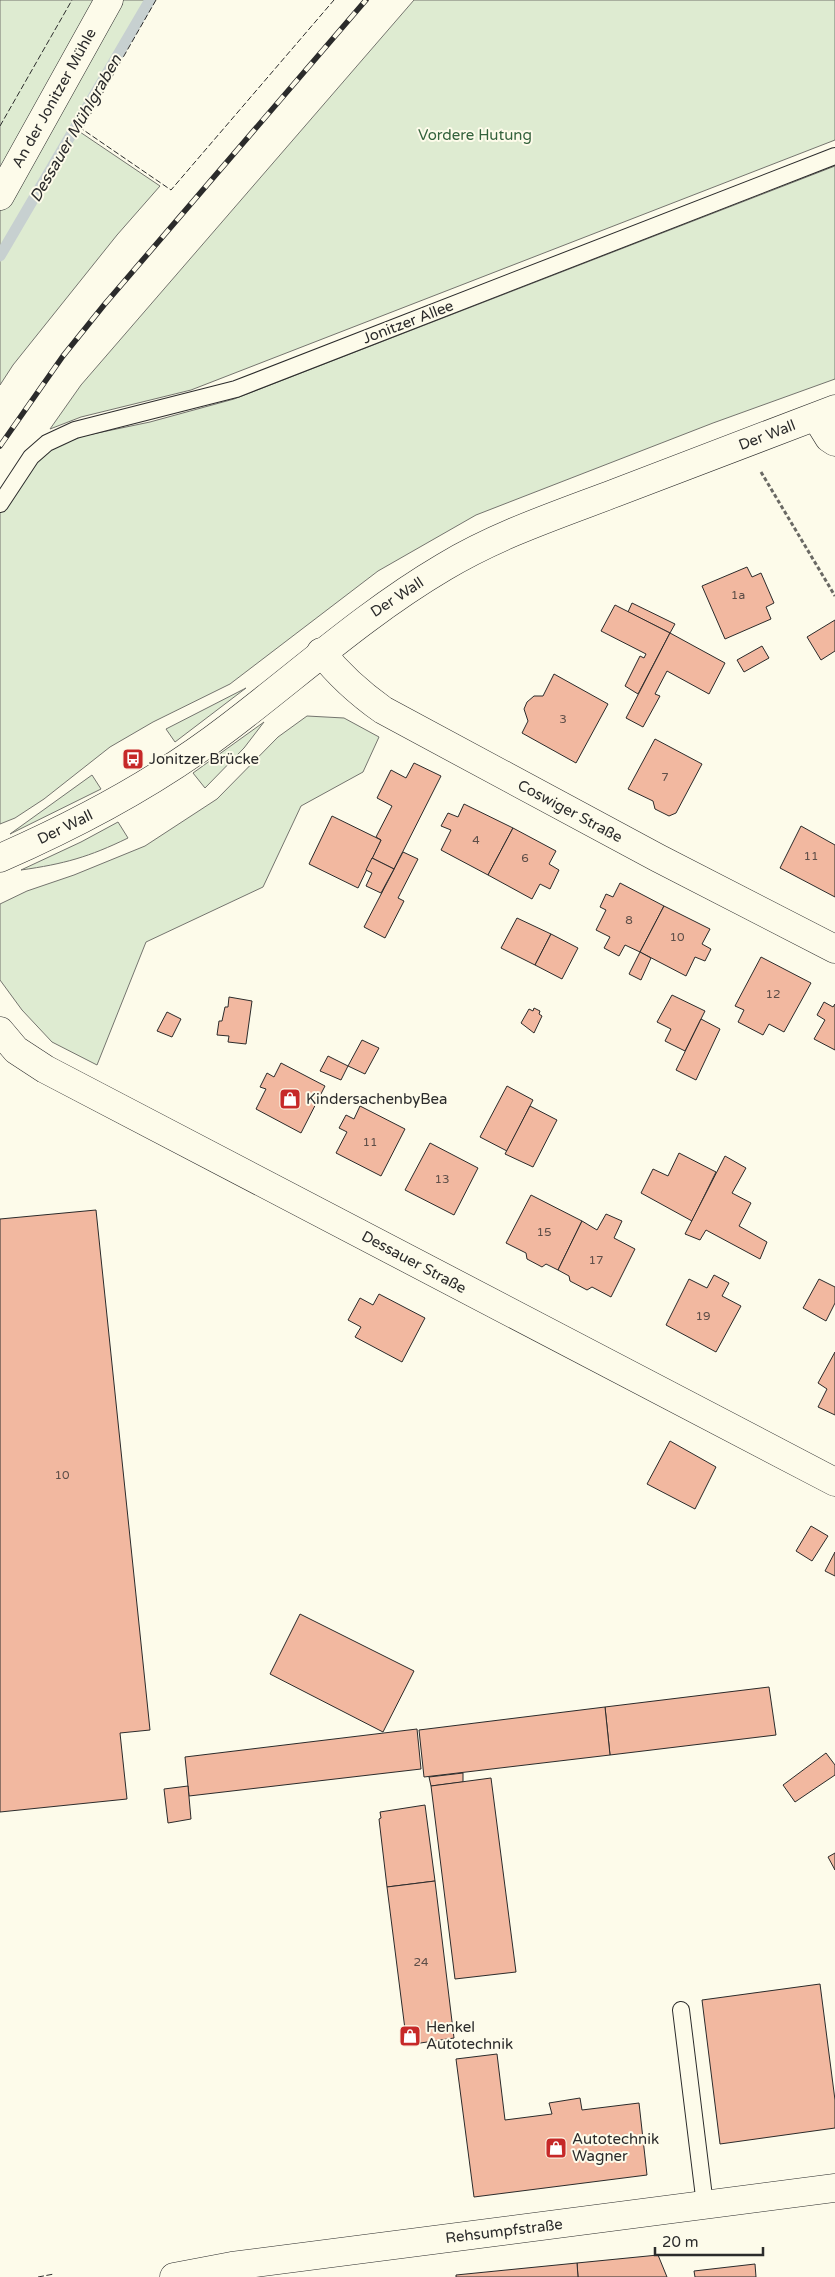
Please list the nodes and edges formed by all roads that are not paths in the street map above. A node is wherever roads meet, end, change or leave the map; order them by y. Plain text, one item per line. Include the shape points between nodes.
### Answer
1 (108, 0) edge
2 (835, 156) edge
3 (0, 196) edge
4 (825, 413) edge
5 (835, 442) edge
6 (0, 504) edge
7 (321, 652) junction
8 (0, 858) edge
9 (835, 948) edge
10 (0, 1031) edge
11 (835, 1482) edge
12 (681, 2010) dead end
13 (835, 2188) edge
14 (705, 2205) junction
15 (174, 2277) edge

1 - 3 street, An der Jonitzer Mühle
2 - 6 lane, Jonitzer Allee via 236,389 75,430 47,443 31,457
4 - 5 street via 828,438
4 - 7 street, Der Wall via 488,543 444,566 358,623
7 - 8 street, Der Wall via 227,729 153,778 98,811
7 - 9 street, Coswiger Straße via 337,672 383,710 658,858
10 - 11 street, Dessauer Straße via 16,1050 45,1069
12 - 14 lane
13 - 14 street, Rehsumpfstraße
14 - 15 street, Rehsumpfstraße via 232,2266

